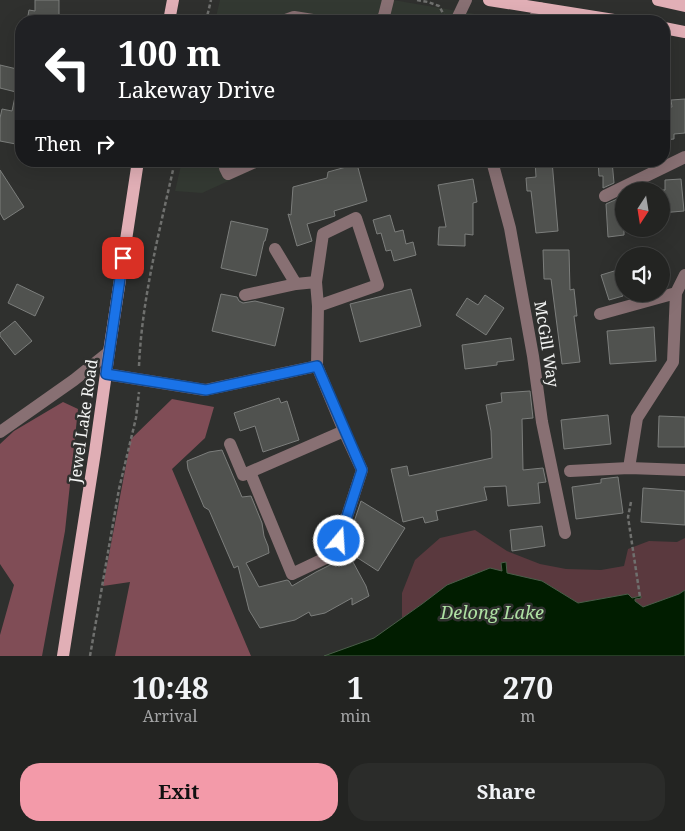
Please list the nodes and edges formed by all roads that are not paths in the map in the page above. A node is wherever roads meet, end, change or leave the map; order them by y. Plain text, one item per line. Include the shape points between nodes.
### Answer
1 (173, 0) edge
2 (388, 0) edge
3 (466, 0) edge
4 (489, 0) edge
5 (658, 0) edge
6 (685, 6) edge
7 (540, 8) junction
8 (170, 15) edge
9 (384, 15) edge
10 (458, 15) edge
11 (536, 15) edge
12 (583, 15) edge
13 (670, 29) edge
14 (685, 32) edge
15 (685, 157) edge
16 (670, 164) edge
17 (137, 167) edge
18 (494, 167) edge
19 (664, 167) edge
20 (605, 196) dead end
21 (275, 249) dead end
22 (685, 275) edge
23 (316, 282) junction
24 (296, 284) junction
25 (676, 293) junction
26 (245, 294) dead end
27 (318, 306) junction
28 (600, 314) dead end
29 (109, 352) junction
30 (317, 366) junction
31 (106, 374) junction
32 (344, 431) junction
33 (0, 432) edge
34 (230, 444) dead end
35 (629, 468) junction
36 (685, 470) edge
37 (570, 471) dead end
38 (250, 472) junction
39 (565, 532) dead end
40 (63, 656) edge

1 - 8 main road
2 - 9 street
3 - 10 street
4 - 7 main road
5 - 6 main road
7 - 11 street
7 - 12 main road
13 - 14 main road
15 - 16 street
17 - 29 main road, Jewel Lake Road
18 - 39 street, McGill Way via 510,228 542,422
19 - 20 street
21 - 24 street
22 - 25 street
23 - 24 street
23 - 27 street
23 - 27 street via 323,234 356,218 378,285
24 - 26 street
25 - 28 street
25 - 35 street via 673,362 637,418
27 - 30 street
29 - 31 main road, Jewel Lake Road
29 - 33 street
30 - 31 street via 206,390
30 - 32 street
31 - 40 main road, Jewel Lake Road
32 - 38 street
32 - 38 street via 362,470 339,541 330,556 292,574
34 - 38 street via 243,475
35 - 36 street
35 - 37 street

